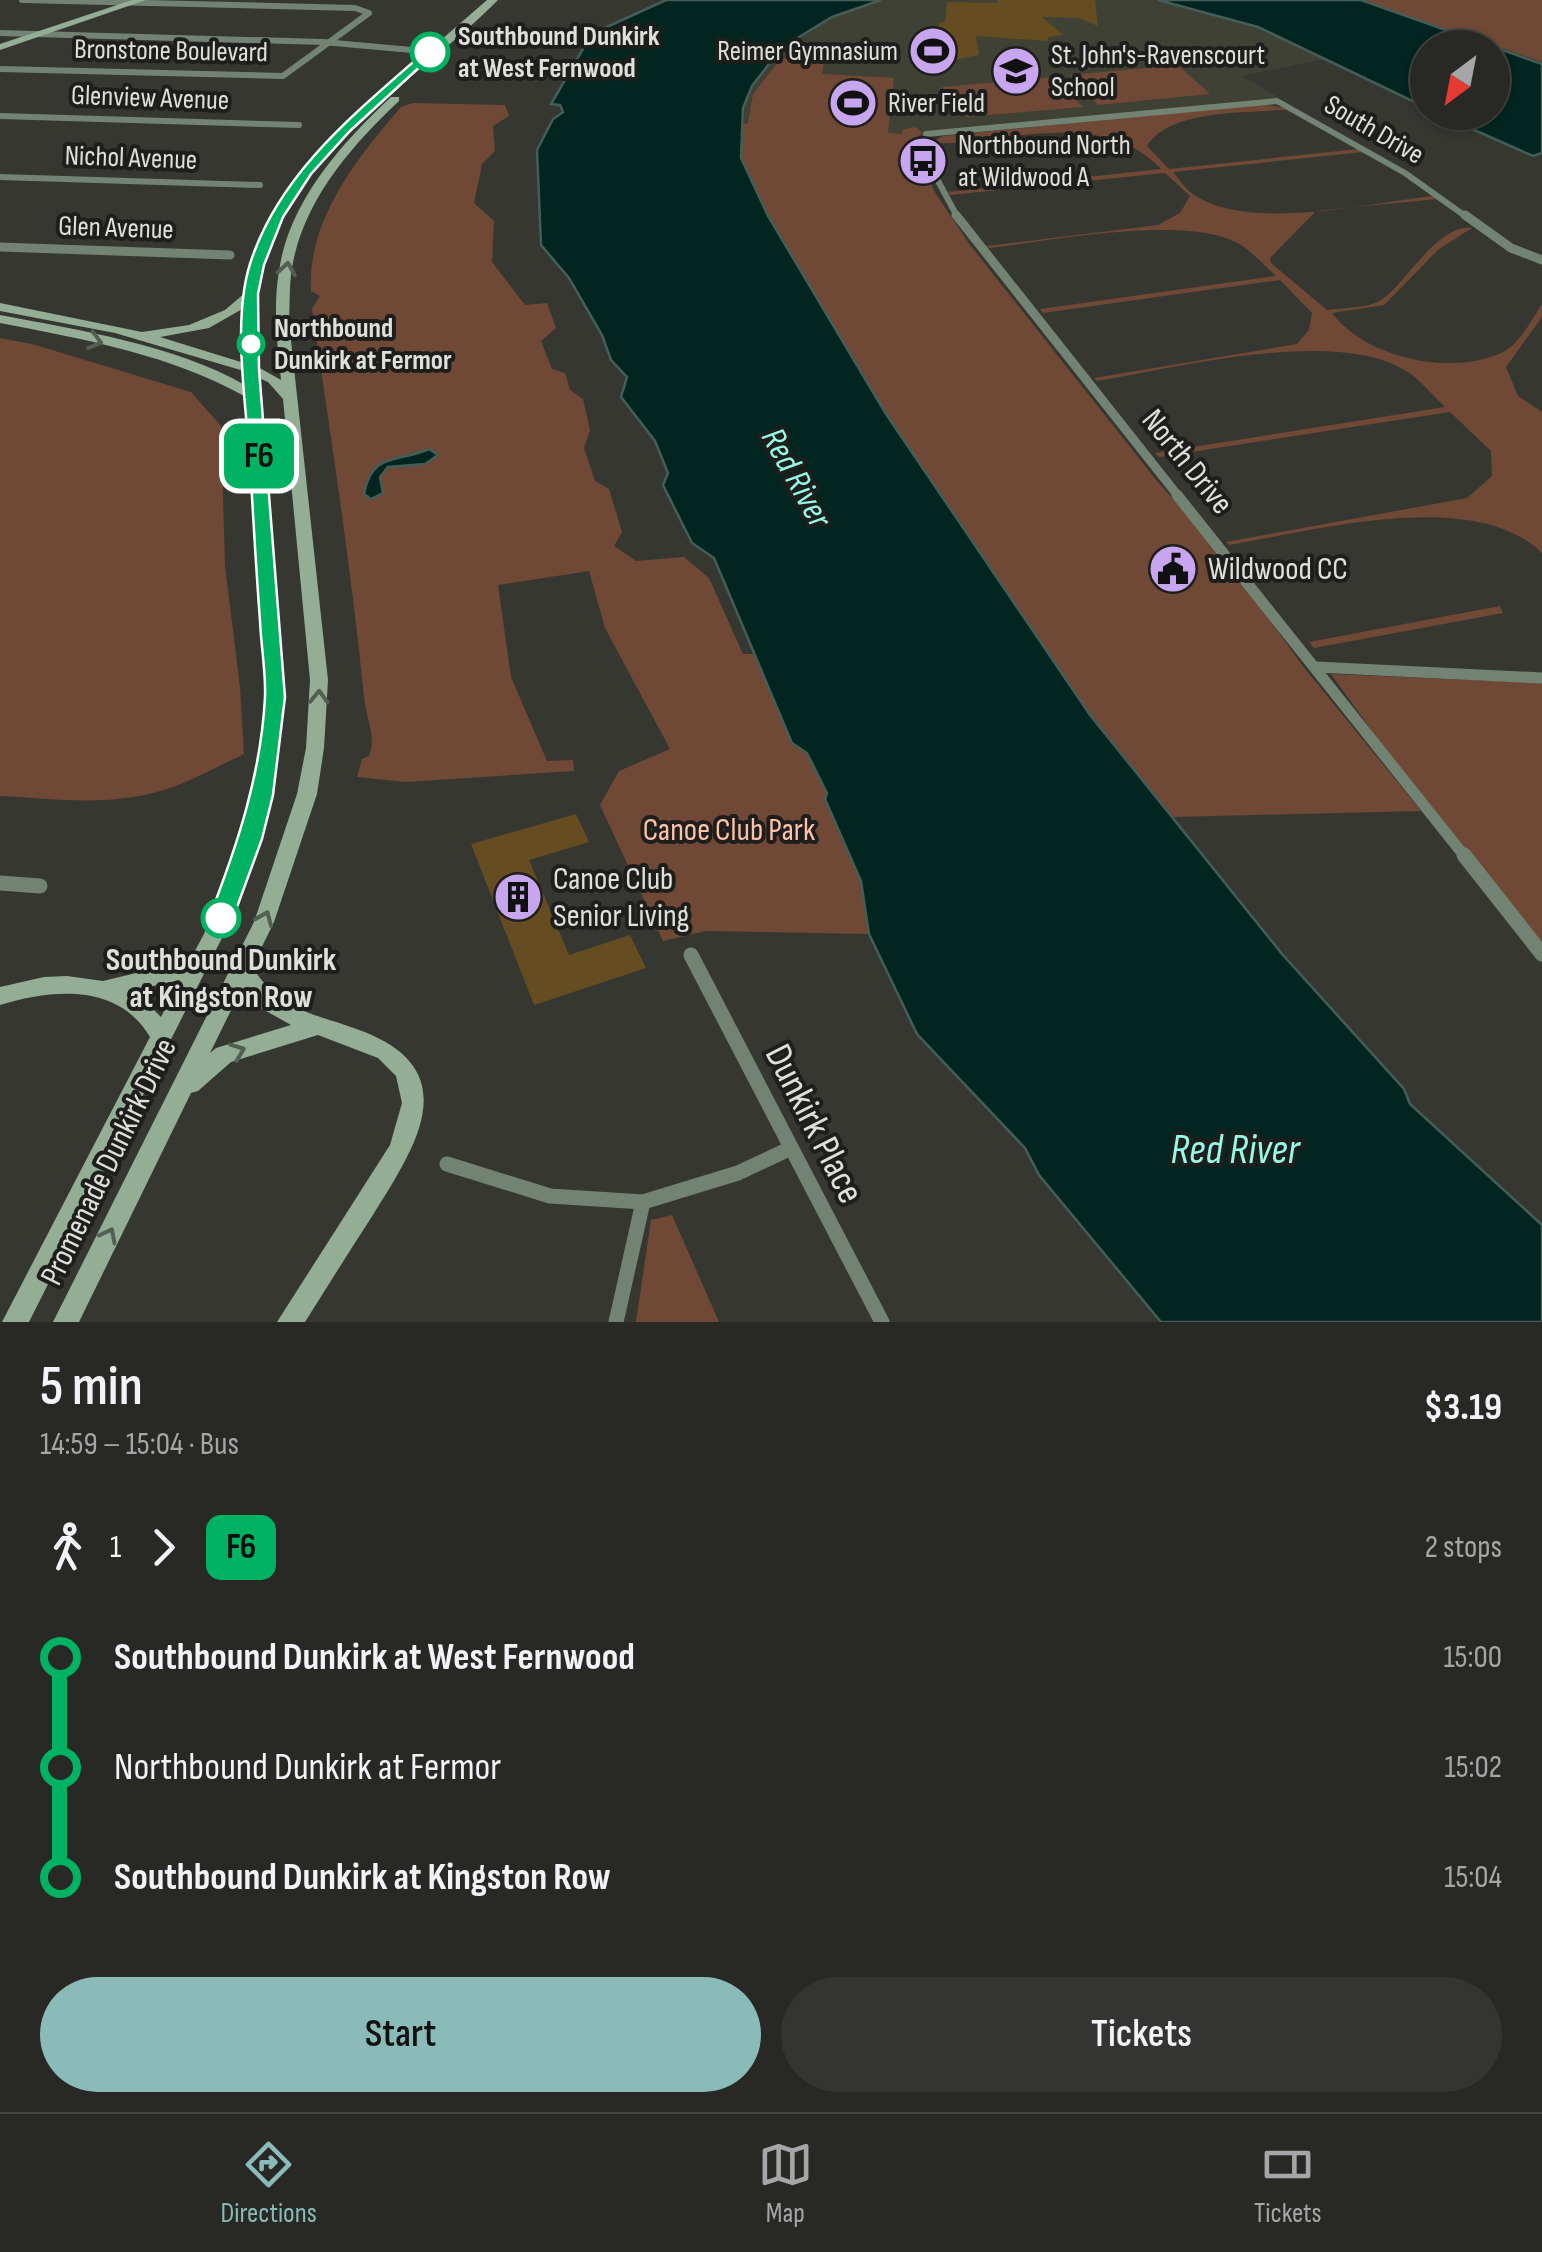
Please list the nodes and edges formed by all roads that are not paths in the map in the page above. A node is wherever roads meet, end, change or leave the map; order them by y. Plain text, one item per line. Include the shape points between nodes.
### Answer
1 (22, 0) edge
2 (493, 0) edge
3 (508, 0) edge
4 (130, 1) edge
5 (0, 33) edge
6 (41, 33) junction
7 (24, 34) junction
8 (330, 42) junction
9 (0, 44) edge
10 (430, 52) junction
11 (446, 54) junction
12 (0, 69) edge
13 (0, 116) edge
14 (299, 125) dead end
15 (926, 134) joint
16 (304, 175) junction
17 (0, 176) edge
18 (324, 177) junction
19 (260, 185) dead end
20 (0, 247) edge
21 (230, 255) dead end
22 (1542, 260) edge
23 (251, 294) junction
24 (8, 308) edge
25 (0, 319) edge
26 (117, 329) junction
27 (251, 369) junction
28 (254, 396) junction
29 (291, 400) junction
30 (1316, 667) junction
31 (1542, 678) edge
32 (0, 883) edge
33 (40, 886) dead end
34 (1542, 954) edge
35 (691, 955) dead end
36 (198, 967) junction
37 (242, 968) junction
38 (104, 989) junction
39 (0, 996) edge
40 (315, 1027) junction
41 (161, 1036) junction
42 (177, 1100) junction
43 (789, 1149) junction
44 (448, 1164) dead end
45 (643, 1202) junction
46 (15, 1322) edge
47 (66, 1322) edge
48 (290, 1322) edge
49 (616, 1322) edge
50 (882, 1322) edge

1 - 4 street
2 - 10 main road, Promenade Dunkirk Drive
3 - 11 main road, Promenade Dunkirk Drive
4 - 6 main road
4 - 7 main road
4 - 8 street, Bronstone Boulevard via 369,13
5 - 7 street
6 - 7 street
6 - 8 street
6 - 9 main road
7 - 9 main road
8 - 10 street
8 - 12 street, Bronstone Boulevard via 283,76
10 - 11 street
10 - 16 main road, Promenade Dunkirk Drive
11 - 18 main road, Promenade Dunkirk Drive via 364,129
13 - 14 street, Glenview Avenue
15 - 22 street, South Drive via 1277,102 1405,172 1511,248
15 - 30 street, North Drive via 930,168 958,220
16 - 18 main road
16 - 23 main road, Promenade Dunkirk Drive via 277,217
17 - 19 street, Nichol Avenue
29 -> 18 main road, Promenade Dunkirk Drive via 282,322 286,263
20 - 21 street, Glen Avenue
23 - 26 main road via 233,312 186,330
23 - 27 main road, Promenade Dunkirk Drive
24 - 25 main road via 10,316
24 - 26 main road
25 -> 28 main road via 166,360 234,382
26 - 27 main road
27 - 28 main road, Promenade Dunkirk Drive
27 - 29 main road via 273,379
28 - 36 main road, Promenade Dunkirk Drive via 274,671 272,730 251,839
37 -> 29 main road, Promenade Dunkirk Drive via 295,837 316,734 319,680
30 - 31 street
30 - 34 street, North Drive
32 - 33 street
35 - 43 street, Dunkirk Place
36 - 38 main road
36 - 41 main road, Promenade Dunkirk Drive
37 - 40 main road via 260,1000
37 - 42 main road, Promenade Dunkirk Drive
38 - 39 main road via 51,983
38 - 41 main road via 148,1016
42 -> 40 main road via 224,1056
40 - 48 main road via 362,1037 395,1058 408,1080 413,1110 402,1149
41 - 46 main road, Promenade Dunkirk Drive
47 -> 42 main road, Promenade Dunkirk Drive
43 - 45 street via 738,1174
43 - 50 street, Dunkirk Place
44 - 45 street via 550,1196
45 - 49 street

